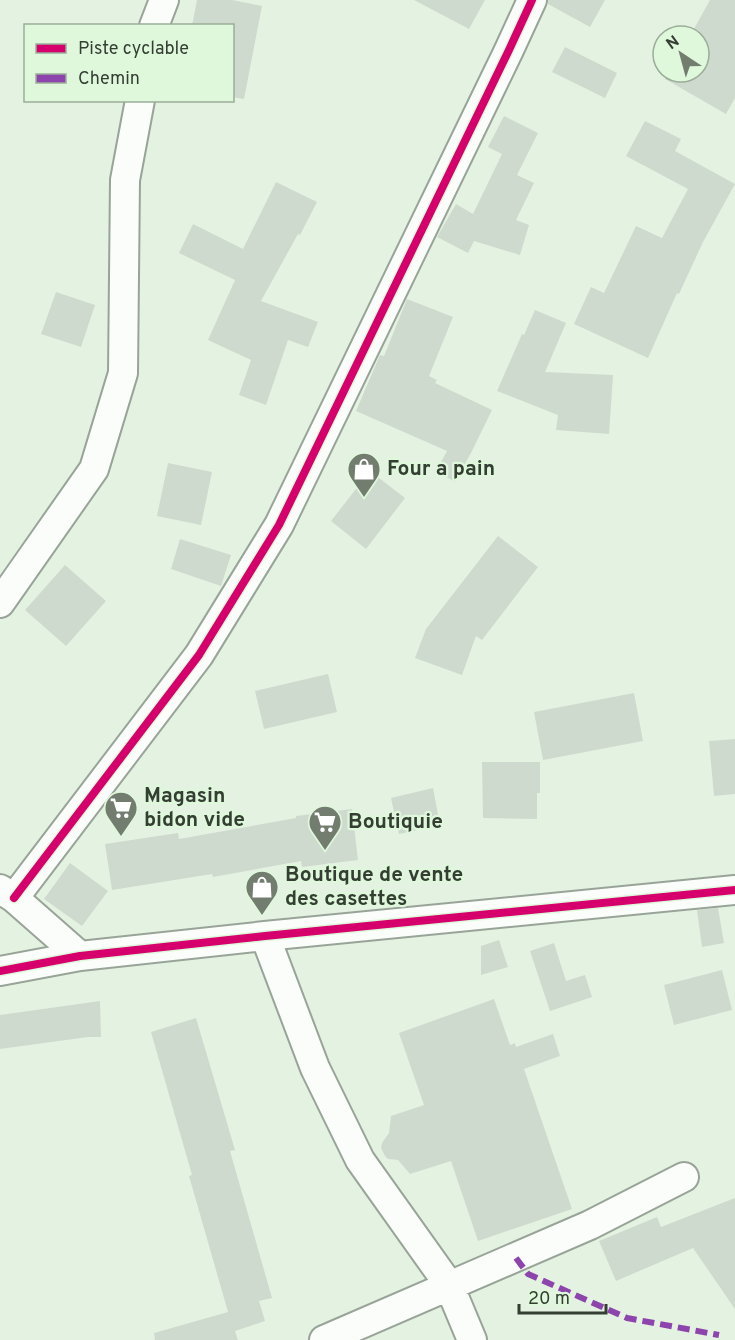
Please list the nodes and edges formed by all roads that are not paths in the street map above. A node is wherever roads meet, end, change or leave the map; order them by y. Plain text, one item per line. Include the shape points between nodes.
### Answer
1 (164, 0) edge
2 (532, 0) edge
3 (155, 24) edge
4 (140, 102) edge
5 (0, 603) edge
6 (735, 890) edge
7 (7, 893) edge
8 (265, 936) junction
9 (80, 956) junction
10 (0, 971) edge
11 (684, 1177) dead end
12 (449, 1285) junction
13 (324, 1340) edge
14 (472, 1340) edge

1 - 3 street
2 - 7 street via 279,525 198,655
4 - 5 street via 125,180 123,373 94,470
6 - 8 street
7 - 9 street
8 - 9 street
8 - 12 street via 315,1068 360,1160
9 - 10 street
11 - 12 street via 591,1225
12 - 13 street
12 - 14 street

